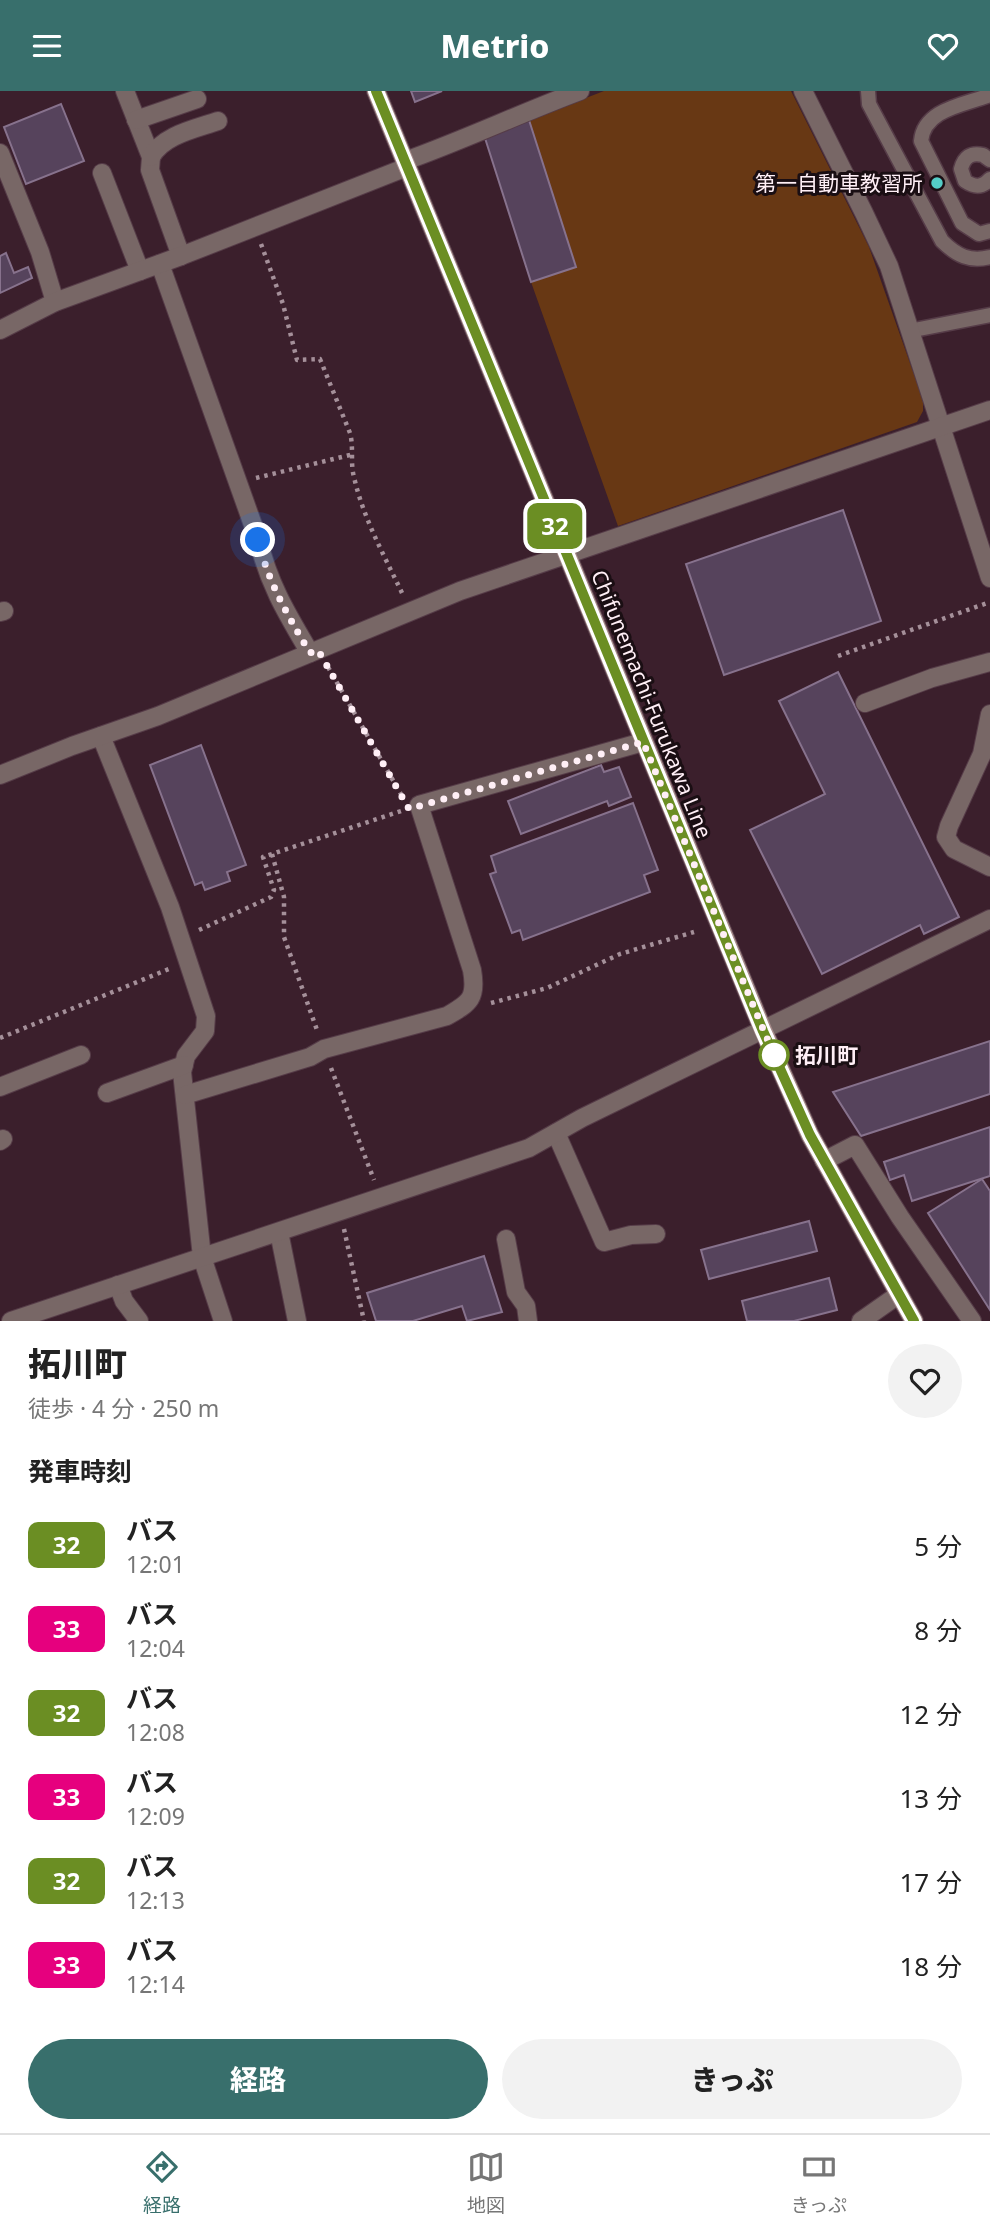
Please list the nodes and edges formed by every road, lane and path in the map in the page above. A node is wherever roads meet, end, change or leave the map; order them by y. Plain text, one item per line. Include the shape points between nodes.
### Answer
1 (125, 91) edge
2 (376, 91) edge
3 (580, 91) edge
4 (803, 91) edge
5 (868, 91) edge
6 (990, 95) edge
7 (197, 99) dead end
8 (136, 121) junction
9 (218, 121) dead end
10 (0, 153) edge
11 (151, 157) junction
12 (990, 160) edge
13 (406, 164) junction
14 (102, 173) dead end
15 (962, 175) junction
16 (990, 179) edge
17 (941, 183) junction
18 (7, 187) edge
19 (254, 228) junction
20 (990, 231) edge
21 (181, 257) junction
22 (990, 257) edge
23 (160, 264) junction
24 (140, 271) junction
25 (55, 302) junction
26 (990, 315) edge
27 (0, 330) edge
28 (909, 331) junction
29 (990, 410) edge
30 (939, 427) junction
31 (354, 454) junction
32 (238, 483) junction
33 (566, 555) junction
34 (990, 578) edge
35 (990, 602) edge
36 (411, 611) junction
37 (314, 651) junction
38 (838, 656) dead end
39 (990, 662) edge
40 (865, 703) dead end
41 (990, 714) edge
42 (101, 736) junction
43 (643, 742) junction
44 (0, 775) edge
45 (414, 807) junction
46 (990, 867) edge
47 (990, 919) edge
48 (178, 928) junction
49 (694, 932) dead end
50 (189, 961) junction
51 (471, 997) junction
52 (763, 1031) junction
53 (0, 1038) edge
54 (81, 1055) dead end
55 (184, 1065) junction
56 (0, 1087) edge
57 (107, 1093) dead end
58 (185, 1095) junction
59 (556, 1133) junction
60 (824, 1161) junction
61 (340, 1211) junction
62 (279, 1231) junction
63 (656, 1234) dead end
64 (506, 1239) dead end
65 (202, 1257) junction
66 (118, 1285) junction
67 (898, 1296) junction
68 (10, 1321) edge
69 (139, 1321) edge
70 (223, 1321) edge
71 (298, 1321) edge
72 (364, 1321) edge
73 (528, 1321) edge
74 (861, 1321) edge
75 (914, 1321) edge
76 (972, 1321) edge

1 - 8 street
2 - 13 street, Chifunemachi-Furukawa Line
3 - 13 street
4 - 28 street via 888,266
5 - 22 lane via 869,104 942,241 963,257
6 - 17 lane via 933,116 923,128 922,148
7 - 8 street
8 - 11 street
9 - 11 street via 168,140 156,147
10 - 18 street
11 - 21 street via 150,170
12 - 15 lane via 970,155 962,163
13 - 19 street
13 - 33 street, Chifunemachi-Furukawa Line
14 - 24 street
15 - 16 lane via 975,186
15 - 17 lane
17 - 20 lane via 962,223 979,234
18 - 25 street via 40,252
19 - 21 street
19 - 31 path via 283,304 297,361 320,359
21 - 23 street
23 - 24 street
23 - 32 street
24 - 25 street
25 - 27 street
26 - 28 lane
28 - 30 street
29 - 30 street
30 - 33 street
30 - 34 street
31 - 32 path
31 - 36 path via 353,473 362,505
32 - 37 street via 276,594
33 - 36 street
33 - 43 street, Chifunemachi-Furukawa Line
35 - 38 path
36 - 37 street
37 - 42 street
37 - 45 path
39 - 40 street
41 - 46 street via 982,754 946,837 954,849
42 - 44 street
42 - 48 street
43 - 45 street
43 - 52 street, Chifunemachi-Furukawa Line
45 - 48 path via 263,857 274,890 271,897 200,930 190,924
45 - 51 street via 472,970
47 - 52 street
48 - 50 street
49 - 51 path via 620,954 522,996 489,1004
50 - 53 path
50 - 55 street via 206,1016 205,1031
51 - 58 street via 447,1016 324,1049
52 - 59 street
52 - 60 street, Chifunemachi-Furukawa Line
54 - 56 street
55 - 57 street
55 - 58 street
58 - 65 street
59 - 61 street via 529,1148
59 - 63 street via 604,1242
60 - 67 street, Chifunemachi-Furukawa Line
60 - 76 street via 855,1145
61 - 62 street
61 - 72 path
62 - 65 street
62 - 71 street
64 - 73 street via 516,1291 526,1306
65 - 66 street
65 - 70 street
66 - 68 street
66 - 69 street
67 - 74 street
67 - 75 street, Chifunemachi-Furukawa Line

